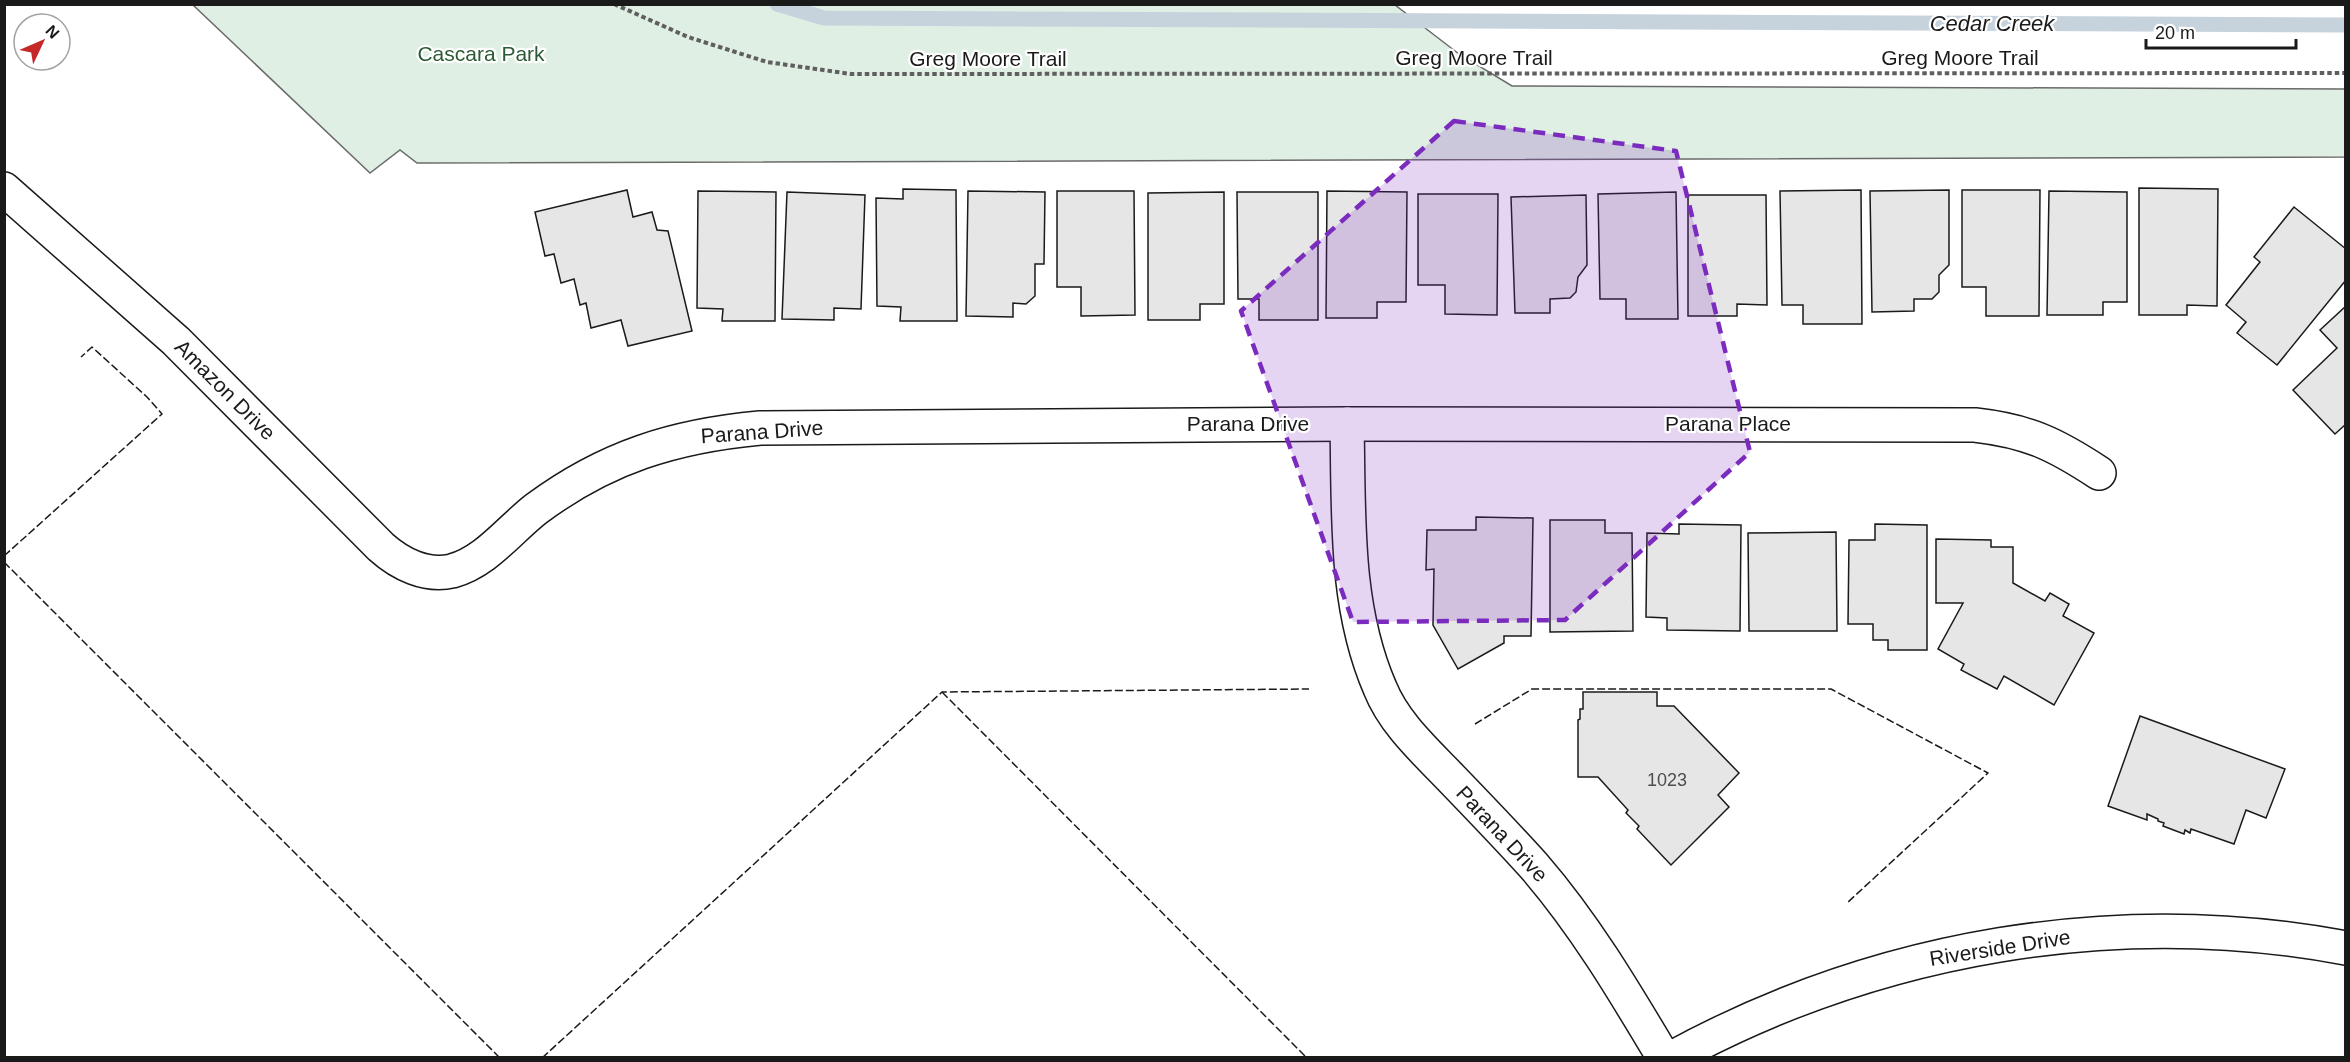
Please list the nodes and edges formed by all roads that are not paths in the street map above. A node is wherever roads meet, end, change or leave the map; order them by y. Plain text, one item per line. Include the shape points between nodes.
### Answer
1 (4, 189) edge
2 (1347, 424) junction
3 (2099, 473) dead end
4 (452, 571) joint
5 (2346, 948) edge
6 (1664, 1058) edge
7 (1672, 1058) edge

1 - 4 street, Amazon Drive via 176,341 390,554 418,569
2 - 3 street, Parana Place via 1975,425 2015,431 2053,444
2 - 4 street, Parana Drive via 796,427 726,431 660,446 587,474 533,511 475,561
2 - 6 street, Parana Drive via 1355,604 1364,646 1381,691 1416,742 1569,907
5 - 7 street, Riverside Drive via 2246,934 2152,932 2061,937 1983,947 1896,966 1814,992 1734,1025

